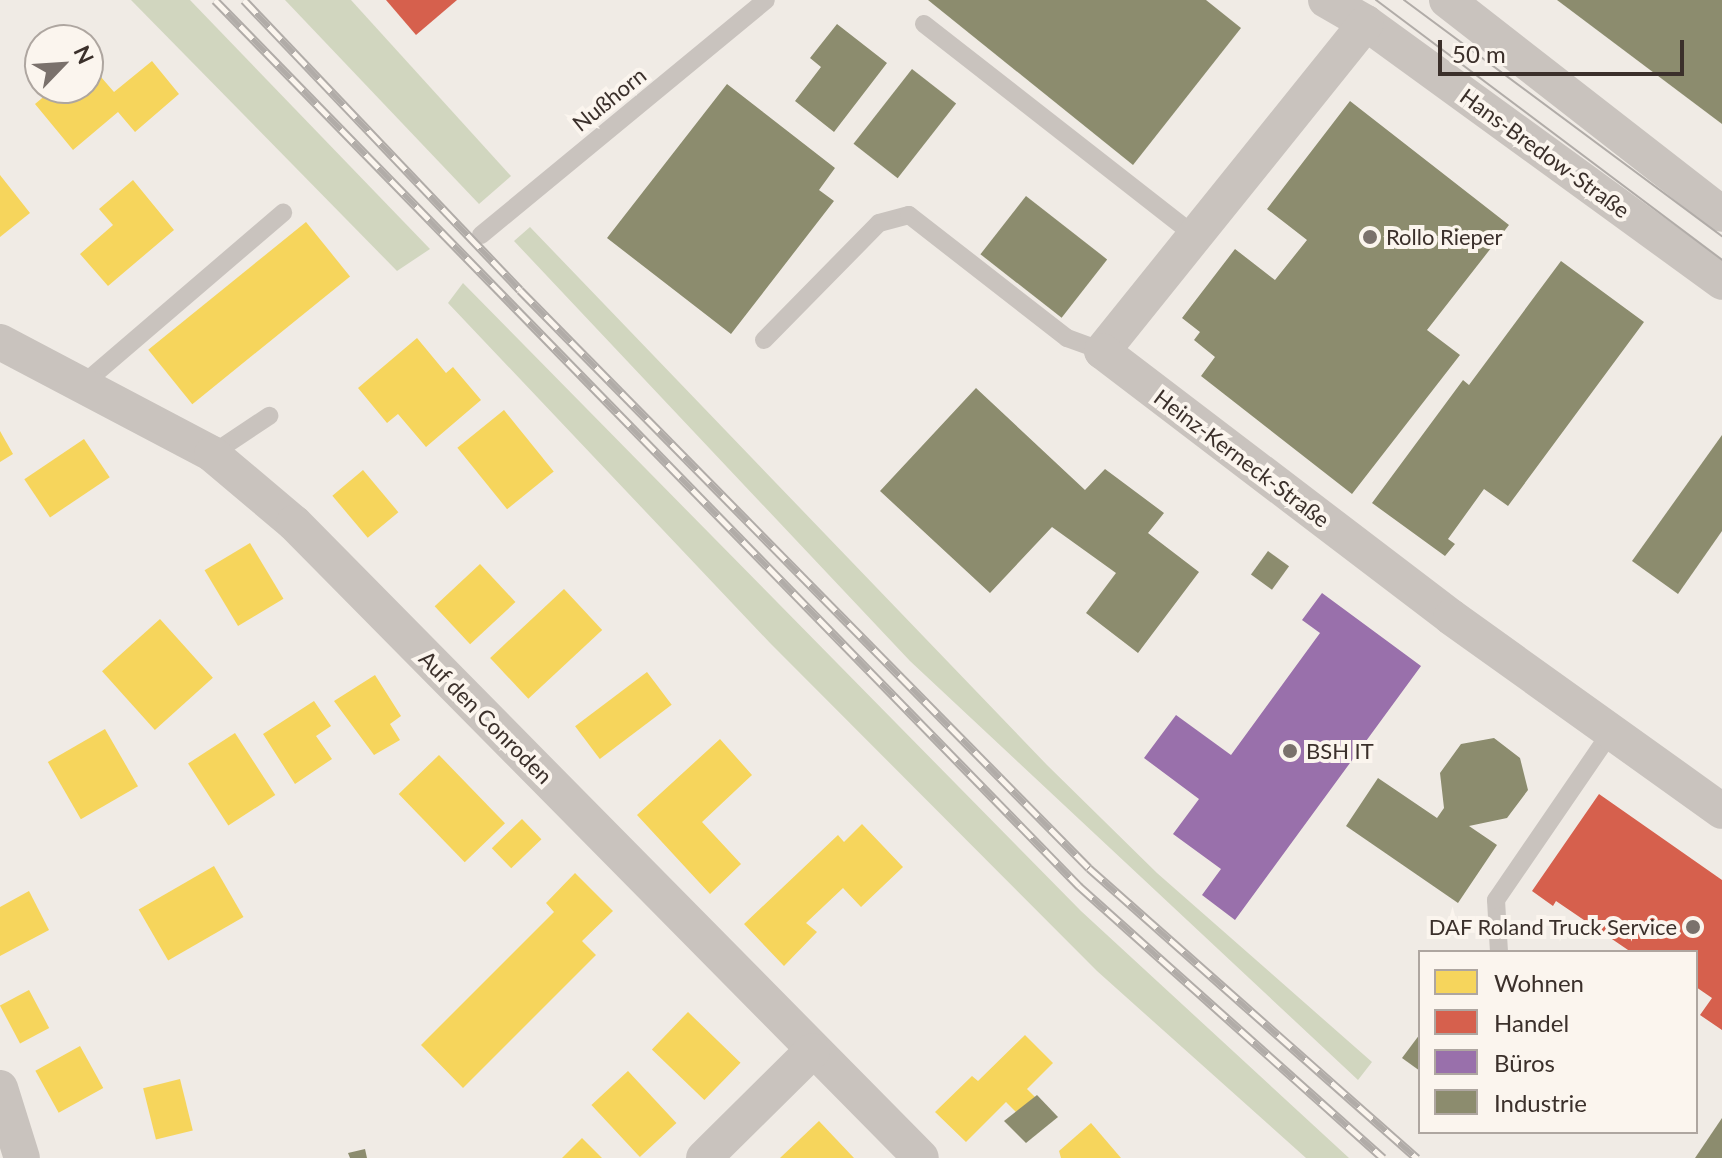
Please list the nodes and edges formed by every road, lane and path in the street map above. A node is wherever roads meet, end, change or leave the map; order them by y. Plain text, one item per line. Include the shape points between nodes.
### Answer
1 (766, 0) edge
2 (1326, 0) edge
3 (1447, 0) edge
4 (1366, 23) junction
5 (924, 24) dead end
6 (283, 213) dead end
7 (1722, 214) edge
8 (481, 235) dead end
9 (1195, 236) junction
10 (1722, 282) edge
11 (764, 340) dead end
12 (0, 342) edge
13 (1102, 351) junction
14 (82, 385) junction
15 (269, 416) dead end
16 (212, 454) junction
17 (1611, 732) junction
18 (1722, 811) edge
19 (1499, 950) edge
20 (812, 1051) junction
21 (0, 1088) edge
22 (22, 1158) edge
23 (704, 1158) edge
24 (921, 1158) edge

1 - 8 lane, Nußhorn
2 - 4 street, Hans-Bredow-Straße
3 - 7 street
4 - 9 street
4 - 10 street, Hans-Bredow-Straße
5 - 9 lane
6 - 14 lane
9 - 13 street
11 - 13 lane via 879,223 909,215 1067,338
12 - 14 street, Auf den Conroden
13 - 17 street, Heinz-Kerneck-Straße
14 - 16 street, Auf den Conroden
15 - 16 lane
16 - 20 street, Auf den Conroden via 294,523
17 - 18 street, Heinz-Kerneck-Straße
17 - 19 lane via 1496,900
20 - 23 street
20 - 24 street, Auf den Conroden
21 - 22 street

